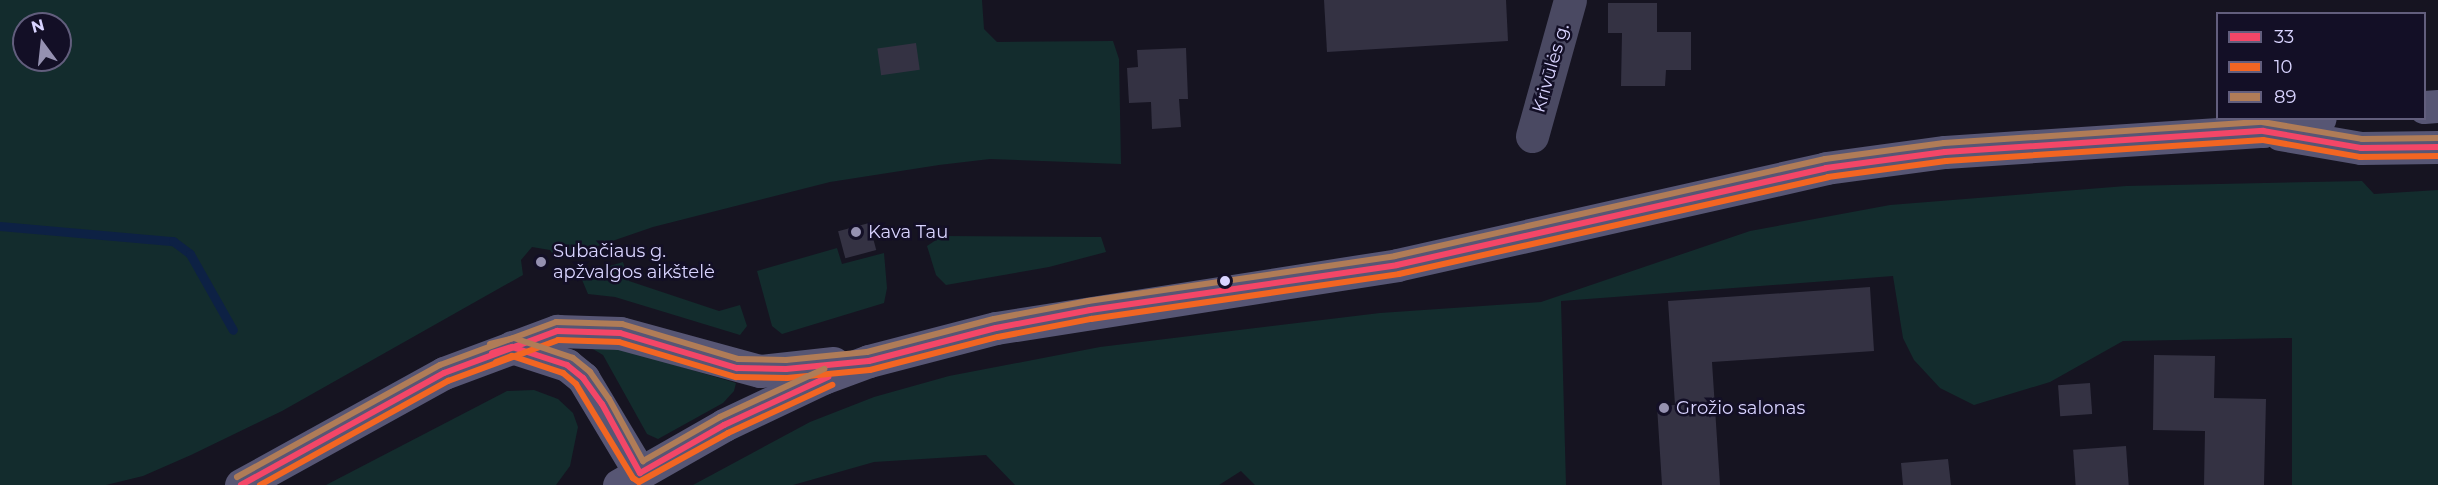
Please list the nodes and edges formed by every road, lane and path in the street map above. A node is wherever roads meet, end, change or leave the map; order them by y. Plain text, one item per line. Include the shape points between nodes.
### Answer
1 (1570, 0) edge
2 (2311, 120) edge
3 (2263, 131) junction
4 (1532, 136) dead end
5 (2438, 147) edge
6 (512, 347) junction
7 (869, 361) junction
8 (630, 479) edge
9 (241, 485) edge

1 - 4 street, Krivūlės g.
2 - 3 main road
3 - 5 main road via 2361,148
3 - 7 main road via 1945,152 1826,168 1397,265 1090,310 996,328
6 - 7 main road via 557,331 592,329 760,371
6 - 8 main road via 567,364 583,378
6 - 9 main road via 444,373
7 - 8 main road via 774,400

